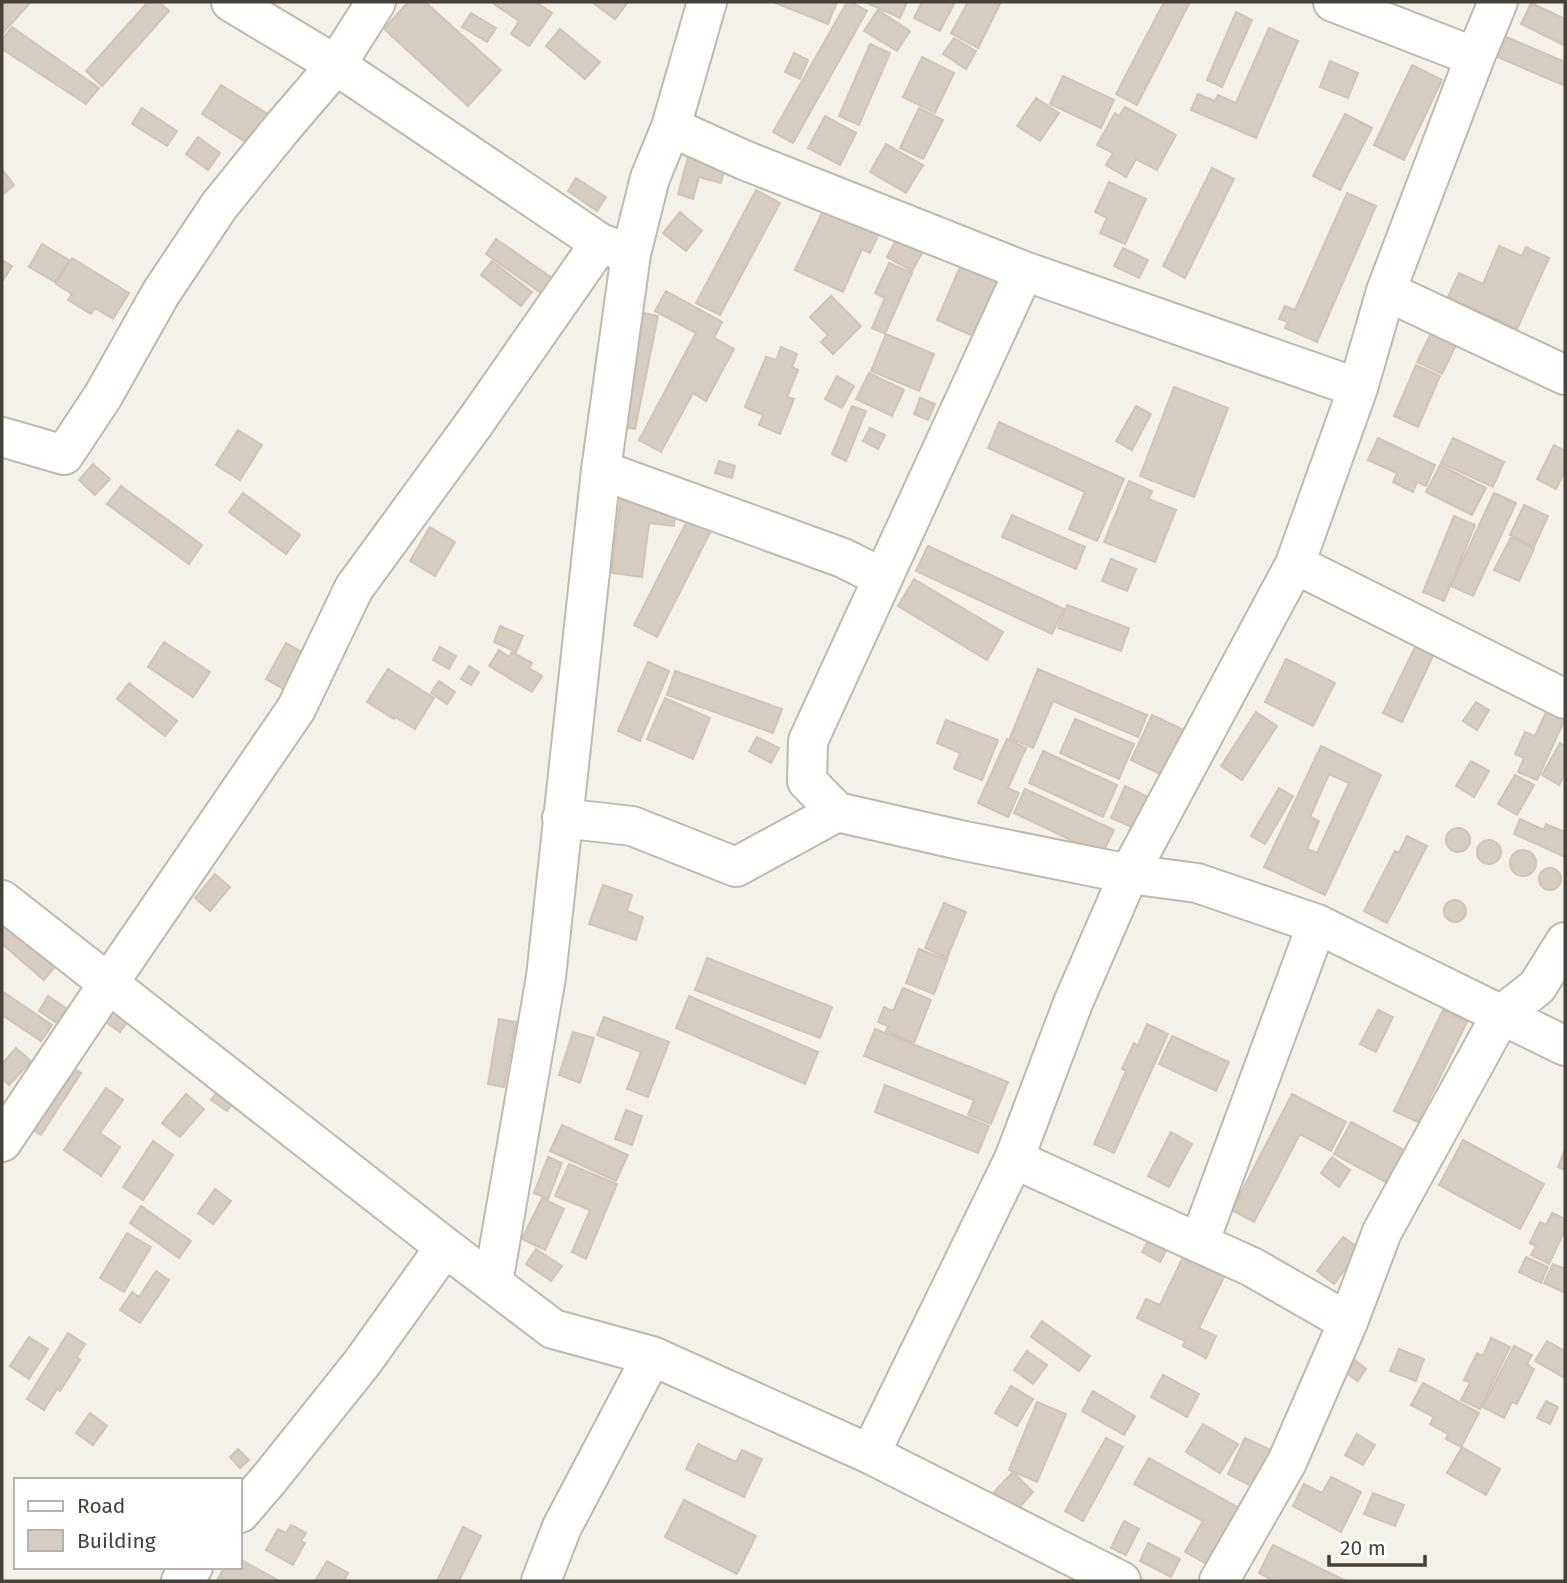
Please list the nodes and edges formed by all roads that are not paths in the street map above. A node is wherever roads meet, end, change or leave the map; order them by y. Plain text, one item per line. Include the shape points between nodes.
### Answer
1 (231, 2) edge
2 (376, 2) edge
3 (707, 2) edge
4 (1333, 2) edge
5 (1498, 2) edge
6 (1475, 57) junction
7 (335, 65) junction
8 (671, 127) junction
9 (616, 249) junction
10 (1024, 271) junction
11 (1386, 291) junction
12 (1565, 375) edge
13 (1358, 388) junction
14 (2, 437) edge
15 (601, 470) junction
16 (1295, 565) junction
17 (883, 578) junction
18 (1565, 699) edge
19 (836, 812) junction
20 (562, 818) junction
21 (1129, 874) junction
22 (2, 900) edge
23 (1317, 925) junction
24 (1565, 942) edge
25 (108, 984) junction
26 (1501, 1015) junction
27 (1565, 1046) edge
28 (2, 1142) edge
29 (1014, 1159) junction
30 (1199, 1242) junction
31 (445, 1247) junction
32 (493, 1283) junction
33 (1348, 1322) junction
34 (652, 1356) junction
35 (870, 1454) junction
36 (242, 1511) edge
37 (541, 1581) edge
38 (1121, 1581) edge
39 (1219, 1581) edge

1 - 7 street
2 - 7 street
3 - 8 street
4 - 6 street
5 - 6 street
6 - 11 street
7 - 9 street
7 - 14 street via 219,206 64,455
8 - 9 street
8 - 10 street
9 - 15 street
9 - 25 street via 476,421 354,588 296,709
10 - 13 street
10 - 17 street
11 - 12 street
11 - 13 street
13 - 16 street
15 - 17 street via 843,558
15 - 20 street
16 - 18 street
16 - 21 street
17 - 19 street via 808,741 807,782
19 - 20 street via 736,867 632,826
19 - 21 street
20 - 32 street via 546,977
21 - 23 street via 1197,883
21 - 29 street via 1073,1003
22 - 25 street
23 - 26 street
23 - 30 street
24 - 26 street via 1537,987
25 - 28 street
25 - 31 street
26 - 27 street
26 - 33 street via 1382,1232
29 - 30 street
29 - 35 street
30 - 33 street
31 - 32 street
31 - 36 street via 362,1363
32 - 34 street via 553,1329
33 - 39 street via 1287,1462
34 - 35 street
34 - 37 street via 562,1527
35 - 38 street

